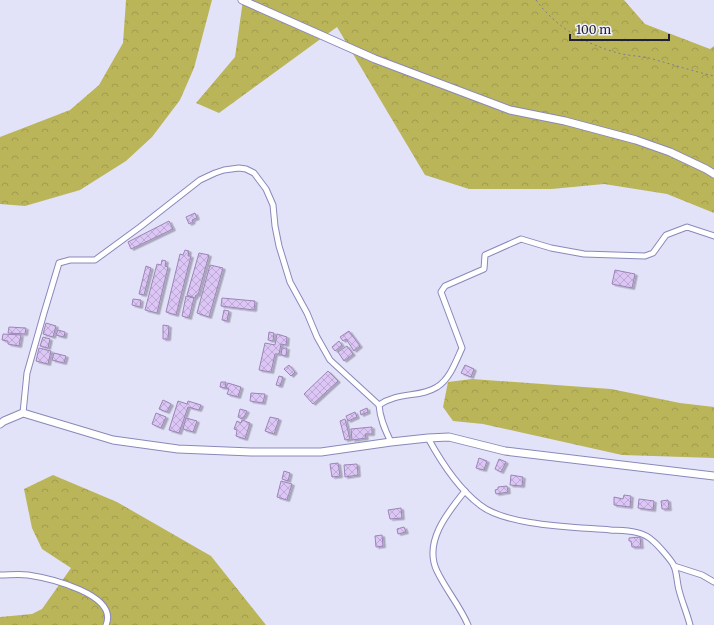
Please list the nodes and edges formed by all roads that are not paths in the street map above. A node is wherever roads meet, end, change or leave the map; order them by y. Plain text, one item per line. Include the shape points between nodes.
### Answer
1 (242, 0) edge
2 (714, 174) edge
3 (714, 236) edge
4 (379, 406) junction
5 (23, 413) junction
6 (0, 424) edge
7 (428, 438) junction
8 (391, 442) junction
9 (714, 476) edge
10 (465, 491) junction
11 (674, 566) junction
12 (0, 575) edge
13 (714, 582) edge
14 (106, 625) edge
15 (468, 625) edge
16 (690, 625) edge

1 - 2 street via 375,59 510,110 565,121 636,140 670,152
3 - 4 street via 687,227 666,235 653,253 645,256 584,254 521,239 485,255 484,269 444,286 441,292 462,348 450,372 438,387 424,392 400,395
4 - 5 street via 330,360 290,282 279,246 273,206 266,189 254,173 239,168 215,173 200,180 94,260 70,260 59,263 27,373
4 - 8 street via 383,427
5 - 6 street
5 - 8 street via 113,440 178,448 321,452
7 - 8 street
7 - 9 street via 449,437 505,451
7 - 10 street
10 - 11 street via 480,506 520,521 643,534 654,541
10 - 15 street via 443,521 436,536 433,554 436,570
11 - 13 street via 702,575
11 - 16 street
12 - 14 street via 27,575 77,589 98,600 106,611

